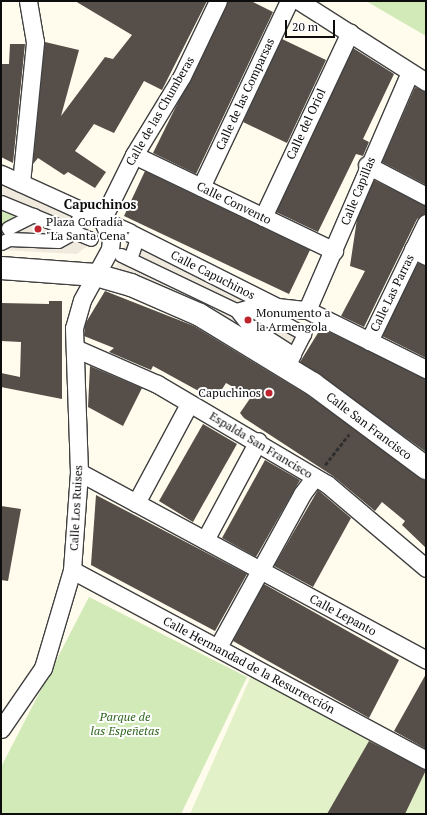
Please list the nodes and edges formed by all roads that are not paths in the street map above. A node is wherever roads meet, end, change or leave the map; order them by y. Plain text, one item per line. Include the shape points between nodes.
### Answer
1 (28, 1) edge
2 (218, 1) edge
3 (289, 1) edge
4 (299, 1) edge
5 (350, 32) junction
6 (410, 72) junction
7 (426, 82) edge
8 (134, 155) junction
9 (367, 165) junction
10 (1, 174) edge
11 (21, 183) junction
12 (201, 187) junction
13 (426, 196) edge
14 (2, 204) edge
15 (34, 216) junction
16 (262, 217) junction
17 (78, 219) dead end
18 (102, 220) junction
19 (426, 223) edge
20 (8, 228) dead end
21 (74, 232) junction
22 (91, 239) dead end
23 (136, 242) dead end
24 (1, 243) edge
25 (334, 251) junction
26 (419, 253) edge
27 (1, 268) edge
28 (96, 275) junction
29 (236, 310) junction
30 (307, 310) junction
31 (272, 317) junction
32 (285, 323) junction
33 (260, 332) junction
34 (272, 339) junction
35 (369, 341) junction
36 (78, 349) junction
37 (426, 369) edge
38 (189, 404) junction
39 (258, 441) junction
40 (426, 468) edge
41 (79, 472) junction
42 (315, 477) junction
43 (136, 503) junction
44 (205, 540) junction
45 (426, 568) edge
46 (72, 570) junction
47 (260, 570) junction
48 (218, 647) junction
49 (426, 660) edge
50 (1, 729) edge
51 (426, 760) edge

1 - 11 street via 35,42
2 - 8 street, Calle de las Chumberas via 182,76
3 - 12 street, Calle de las Comparsas
4 - 5 street
5 - 6 street
5 - 16 street, Calle del Oriol
6 - 7 street
6 - 9 street, Calle Capillas
8 - 12 street, Calle Convento
8 - 18 street, Calle de las Chumberas
9 - 13 street
9 - 25 street, Calle Capillas
10 - 11 street, Calle Capuchinos
11 - 18 street, Calle Capuchinos
12 - 16 street, Calle Convento
14 - 15 street
15 - 20 street
15 - 21 street
16 - 25 street, Calle Convento
17 - 21 street
18 - 28 street, Calle Los Ruises via 111,239 110,249
18 - 30 street, Calle Capuchinos via 277,307
19 - 26 street, Calle Las Parras
21 - 22 street
21 - 24 street via 52,247 9,239
23 - 29 street via 125,257
25 - 30 street, Calle Capillas
26 - 35 street, Calle Las Parras
27 - 28 street, Calle San Francisco
28 - 36 street, Calle Los Ruises via 76,316
28 - 40 street, Calle San Francisco via 131,285 200,315 313,384
29 - 31 street via 247,307
29 - 33 street via 247,324
30 - 35 street, Calle Capuchinos
31 - 32 street
31 - 33 street
32 - 34 street
32 - 34 street via 304,334 293,357
33 - 34 street
35 - 37 street, Calle Capuchinos
36 - 38 street, Espalda San Francisco via 137,374
36 - 41 street, Calle Los Ruises
38 - 39 street, Espalda San Francisco
38 - 43 street
39 - 42 street, Espalda San Francisco
39 - 44 street
41 - 43 street, Calle Lepanto
41 - 46 street, Calle Los Ruises
42 - 45 street, Espalda San Francisco via 339,493
42 - 47 street via 302,494
43 - 44 street, Calle Lepanto
44 - 47 street, Calle Lepanto
46 - 48 street, Calle Hermandad de la Resurrección
46 - 50 street, Calle Los Ruises via 43,668
47 - 48 street
47 - 49 street, Calle Lepanto
48 - 51 street, Calle Hermandad de la Resurrección

